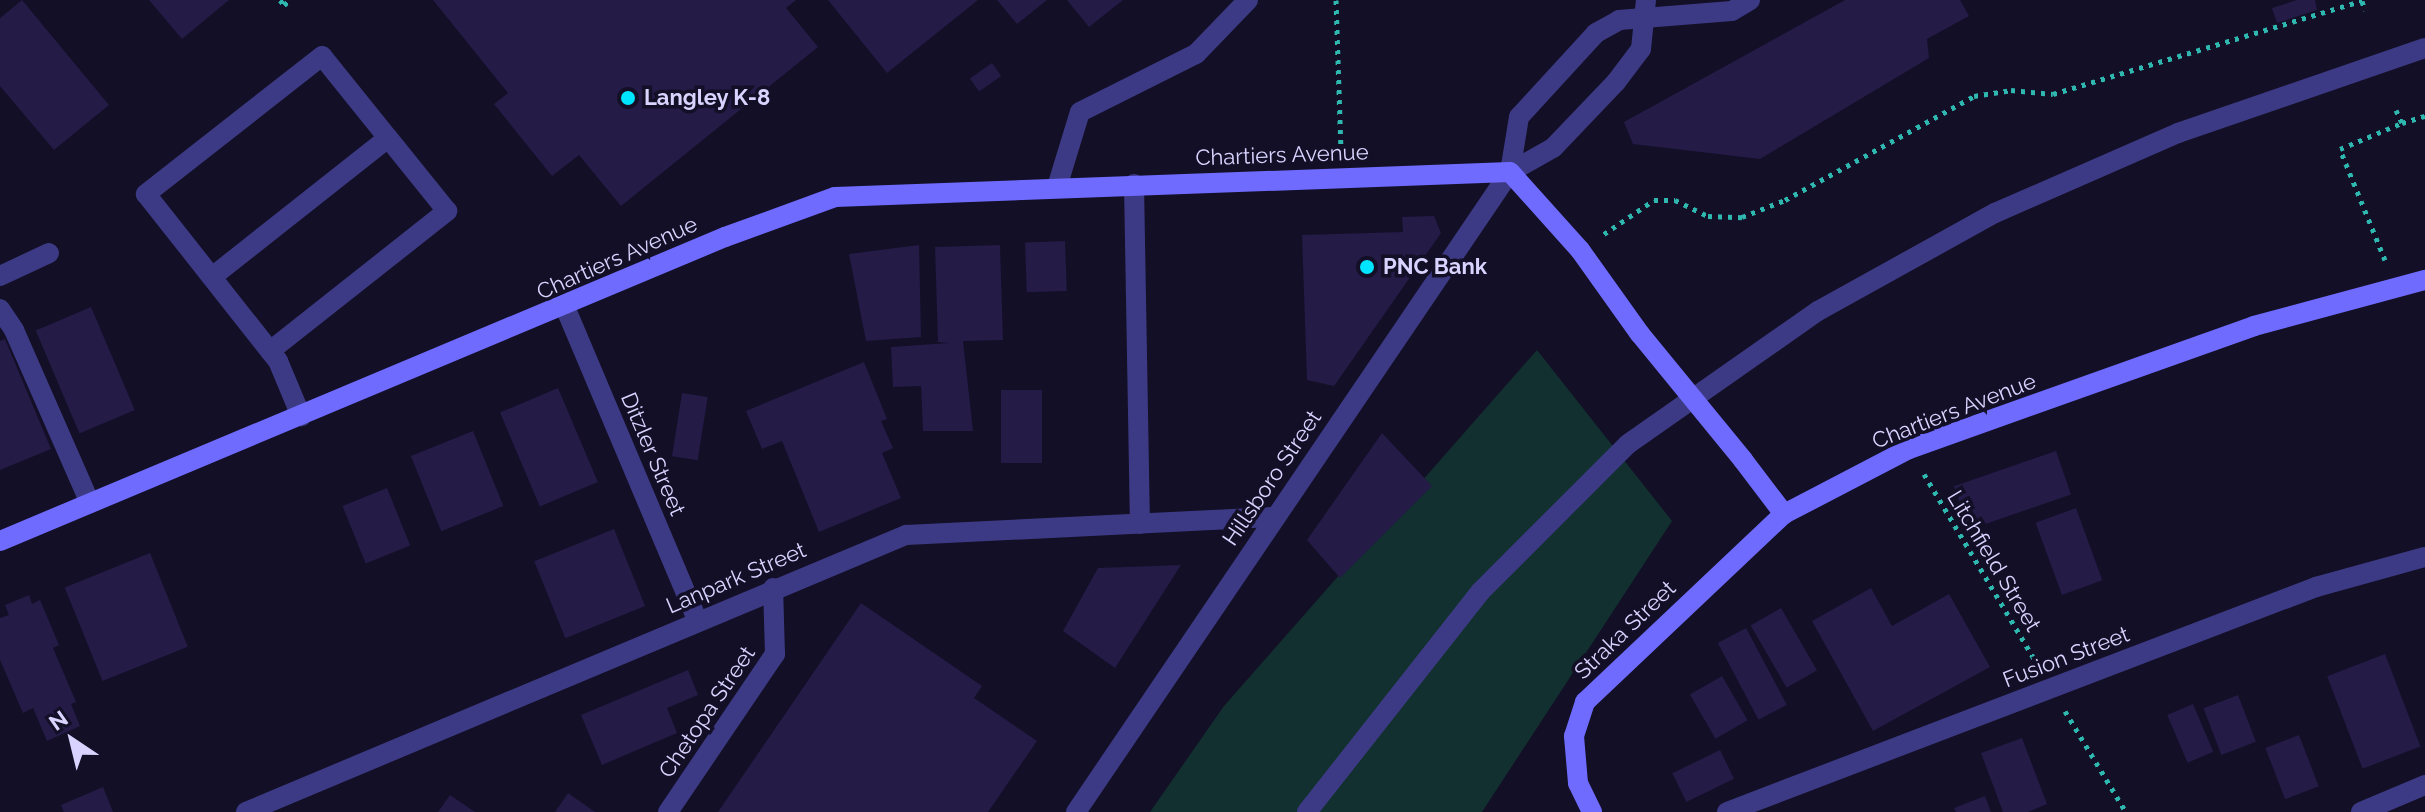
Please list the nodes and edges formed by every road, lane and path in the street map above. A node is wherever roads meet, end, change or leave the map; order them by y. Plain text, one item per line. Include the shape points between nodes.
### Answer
1 (280, 0) edge
2 (290, 0) edge
3 (1248, 0) edge
4 (1336, 0) edge
5 (1750, 0) edge
6 (1647, 8) edge
7 (2365, 11) dead end
8 (2425, 48) edge
9 (2396, 110) dead end
10 (2425, 116) edge
11 (2402, 123) junction
12 (388, 138) junction
13 (1510, 172) junction
14 (1342, 177) junction
15 (1134, 184) junction
16 (1057, 187) junction
17 (1620, 223) dead end
18 (2379, 243) dead end
19 (49, 253) dead end
20 (0, 276) edge
21 (212, 277) junction
22 (2425, 280) edge
23 (565, 307) junction
24 (0, 309) edge
25 (270, 351) junction
26 (301, 416) junction
27 (1909, 449) junction
28 (90, 503) junction
29 (1784, 514) junction
30 (1274, 517) junction
31 (1140, 524) junction
32 (0, 541) edge
33 (2425, 557) edge
34 (773, 588) junction
35 (697, 620) junction
36 (2051, 688) junction
37 (2425, 785) edge
38 (252, 810) edge
39 (668, 812) edge
40 (1076, 812) edge
41 (1307, 812) edge
42 (1592, 812) edge
43 (1727, 812) edge
44 (2126, 812) edge
45 (2361, 812) edge

1 - 2 path via 284,5
3 - 16 street via 1196,54 1080,112
4 - 14 path
5 - 6 street, Hillsboro Street via 1732,11
6 - 13 street, Hillsboro Street via 1641,49 1616,82 1553,148
6 - 13 street, Hillsboro Street via 1596,33 1519,117
7 - 17 path via 2362,1 2053,94 2011,90 1974,96 1785,200 1742,217 1708,216 1675,200 1654,200
8 - 41 street via 2164,139 1995,213 1818,311 1628,444 1480,592
9 - 11 path
10 - 11 path
11 - 18 path via 2340,149
12 - 21 street
12 - 21 street via 322,56 146,194
12 - 25 street via 447,211
13 - 14 street, Chartiers Avenue
13 - 29 street, bridge via 1580,250
13 - 30 street, Hillsboro Street
14 - 15 street, Chartiers Avenue
15 - 16 street, Chartiers Avenue
15 - 31 street
16 - 23 street, Chartiers Avenue via 835,197 725,237
19 - 20 street
21 - 25 street
22 - 27 street, Chartiers Avenue via 2254,326
23 - 26 street, Chartiers Avenue
23 - 35 street, Ditzler Street
24 - 28 street
25 - 26 street
26 - 28 street, Chartiers Avenue
27 - 29 street, Chartiers Avenue
27 - 36 path, Litchfield Street
28 - 32 street, Chartiers Avenue
29 - 42 street, Straka Street via 1585,702 1574,736 1578,783
30 - 31 street, Lanpark Street
30 - 40 street, Hillsboro Street
31 - 34 street, Lanpark Street via 906,535
33 - 36 street, Fusion Street via 2316,587
34 - 35 street, Lanpark Street
34 - 39 street, Chetopa Street via 775,654
35 - 38 street, Lanpark Street
36 - 43 street, Fusion Street
36 - 44 path, Litchfield Street
37 - 45 street

